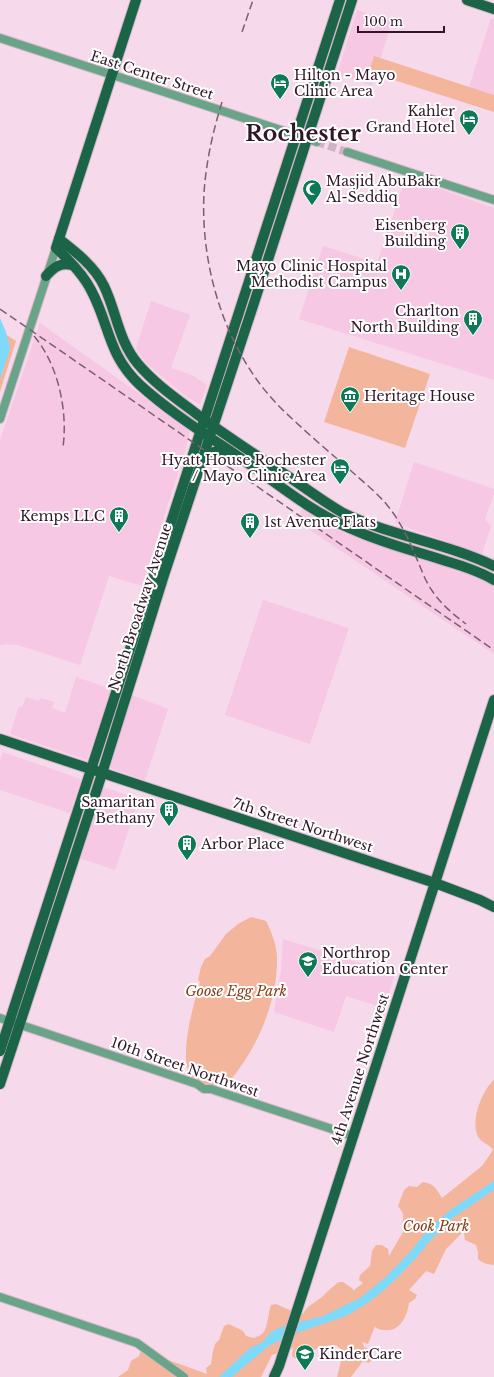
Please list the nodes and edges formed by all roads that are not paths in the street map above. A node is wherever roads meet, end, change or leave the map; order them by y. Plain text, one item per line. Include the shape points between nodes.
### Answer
1 (136, 0) edge
2 (340, 0) edge
3 (352, 0) edge
4 (467, 0) edge
5 (494, 9) edge
6 (0, 38) edge
7 (112, 75) junction
8 (296, 136) junction
9 (307, 139) junction
10 (317, 142) tunnel mouth
11 (347, 152) tunnel mouth
12 (494, 200) edge
13 (57, 244) junction
14 (72, 265) junction
15 (46, 276) junction
16 (0, 419) edge
17 (204, 419) junction
18 (213, 426) junction
19 (200, 430) junction
20 (210, 436) junction
21 (233, 453) junction
22 (202, 460) junction
23 (494, 566) edge
24 (494, 580) edge
25 (494, 700) edge
26 (0, 739) edge
27 (90, 769) junction
28 (102, 773) junction
29 (435, 883) junction
30 (494, 907) edge
31 (10, 1021) edge
32 (0, 1051) edge
33 (0, 1084) edge
34 (353, 1136) junction
35 (0, 1297) edge
36 (184, 1377) edge
37 (274, 1377) edge

1 - 7 main road
2 - 8 main road, North Broadway Avenue
3 - 9 main road, North Broadway Avenue
4 - 5 main road
6 - 7 street, East Center Street
7 - 8 street, East Center Street
7 - 13 main road
8 - 9 street, East Center Street
8 - 17 main road, North Broadway Avenue
9 - 10 street, East Center Street
9 - 18 main road, North Broadway Avenue
11 - 12 street
13 - 14 main road
13 - 15 street
13 - 17 main road via 83,258 104,285 121,337 137,363 171,395
14 - 15 main road via 57,266
14 - 19 main road via 87,282 112,346 124,367 150,393
15 - 16 street
17 - 18 main road
17 - 19 main road, North Broadway Avenue
18 - 20 main road, North Broadway Avenue
18 - 23 main road via 344,513
19 - 20 main road
19 - 27 main road, North Broadway Avenue
20 - 21 main road
20 - 22 main road, North Broadway Avenue
21 - 22 main road via 214,452
21 - 24 main road via 302,501 341,524 468,568
22 - 28 main road, North Broadway Avenue
25 - 29 main road, 4th Avenue Northwest
26 - 27 main road, 7th Street Northwest
27 - 28 main road, 7th Street Northwest
27 - 31 main road, North Broadway Avenue
28 - 29 main road, 7th Street Northwest
28 - 31 main road, North Broadway Avenue
29 - 30 main road, 7th Street Northwest
29 - 34 main road, 4th Avenue Northwest
31 - 32 main road, North Broadway Avenue
31 - 33 main road, North Broadway Avenue
31 - 34 street, 10th Street Northwest via 197,1084 204,1089 211,1089
34 - 37 main road, 4th Avenue Northwest
35 - 36 street via 136,1343

